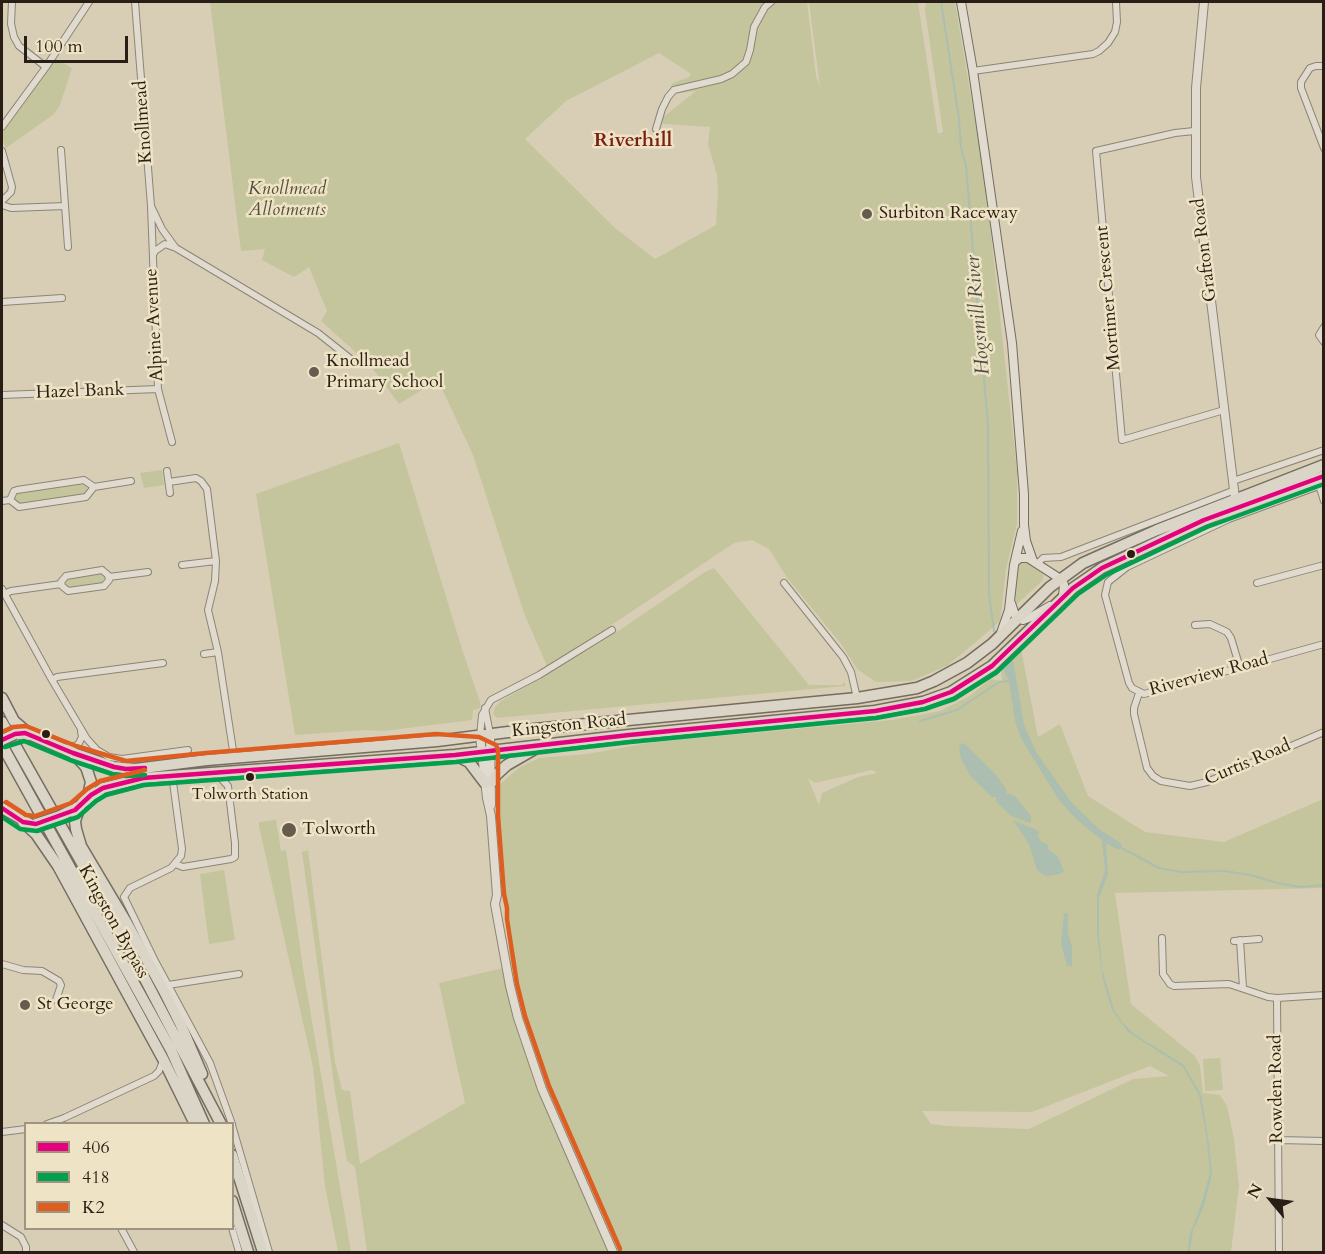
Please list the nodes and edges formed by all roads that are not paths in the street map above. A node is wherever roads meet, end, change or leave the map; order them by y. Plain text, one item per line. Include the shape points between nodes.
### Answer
1 (12, 2) edge
2 (89, 2) edge
3 (135, 2) edge
4 (771, 2) edge
5 (961, 2) edge
6 (1116, 2) edge
7 (1204, 2) edge
8 (46, 66) junction
9 (1323, 66) edge
10 (973, 71) junction
11 (2, 126) edge
12 (656, 129) dead end
13 (1194, 131) junction
14 (1087, 148) dead end
15 (1323, 148) edge
16 (61, 150) dead end
17 (2, 151) edge
18 (1096, 151) junction
19 (2, 203) edge
20 (64, 206) junction
21 (151, 206) junction
22 (68, 247) dead end
23 (176, 248) junction
24 (152, 258) junction
25 (62, 298) dead end
26 (2, 302) edge
27 (1323, 327) edge
28 (1323, 342) edge
29 (352, 360) dead end
30 (158, 389) junction
31 (2, 395) edge
32 (1224, 410) junction
33 (1122, 440) junction
34 (172, 442) dead end
35 (1116, 446) dead end
36 (1323, 450) edge
37 (1323, 465) edge
38 (167, 471) dead end
39 (130, 481) dead end
40 (169, 482) junction
41 (1322, 482) edge
42 (94, 487) junction
43 (1234, 490) junction
44 (170, 493) dead end
45 (10, 500) junction
46 (2, 501) edge
47 (1323, 501) edge
48 (1024, 525) junction
49 (216, 561) junction
50 (1015, 562) junction
51 (1035, 562) junction
52 (1323, 565) edge
53 (183, 566) dead end
54 (148, 572) dead end
55 (109, 577) junction
56 (1060, 579) junction
57 (784, 583) dead end
58 (1257, 583) dead end
59 (61, 584) junction
60 (3, 591) edge
61 (1060, 599) junction
62 (1010, 603) junction
63 (1017, 617) junction
64 (1195, 625) dead end
65 (612, 630) dead end
66 (999, 636) junction
67 (1323, 644) edge
68 (218, 652) junction
69 (204, 654) dead end
70 (163, 663) dead end
71 (1240, 668) junction
72 (52, 680) junction
73 (1139, 693) junction
74 (2, 698) edge
75 (857, 698) junction
76 (2, 722) edge
77 (80, 728) junction
78 (1323, 732) edge
79 (31, 735) junction
80 (2, 740) edge
81 (485, 744) junction
82 (2, 745) edge
83 (545, 745) junction
84 (62, 748) junction
85 (188, 750) dead end
86 (73, 753) junction
87 (455, 755) junction
88 (234, 757) junction
89 (214, 771) junction
90 (172, 775) junction
91 (488, 782) junction
92 (82, 804) junction
93 (2, 808) edge
94 (23, 822) junction
95 (175, 864) junction
96 (108, 892) junction
97 (124, 897) junction
98 (1162, 938) dead end
99 (1259, 939) dead end
100 (2, 964) edge
101 (239, 974) dead end
102 (168, 985) junction
103 (1243, 988) junction
104 (1323, 995) edge
105 (1277, 998) junction
106 (56, 1000) dead end
107 (163, 1059) junction
108 (219, 1120) edge
109 (66, 1121) edge
110 (194, 1122) edge
111 (203, 1122) edge
112 (231, 1122) edge
113 (24, 1129) edge
114 (234, 1131) edge
115 (2, 1132) edge
116 (1278, 1140) junction
117 (1323, 1142) edge
118 (234, 1161) edge
119 (234, 1205) edge
120 (2, 1225) edge
121 (122, 1230) edge
122 (233, 1230) edge
123 (26, 1252) edge
124 (134, 1252) edge
125 (239, 1252) edge
126 (248, 1252) edge
127 (263, 1252) edge
128 (269, 1252) edge
129 (613, 1252) edge
130 (1279, 1252) edge

1 - 8 street via 14,37 19,46
2 - 8 street
3 - 21 street, Knollmead
4 - 12 street via 754,27 746,62 721,79 674,90
5 - 10 main road
6 - 10 street via 1115,32 1093,54
7 - 13 street, Grafton Road
8 - 11 street
9 - 15 street via 1310,68 1301,82
10 - 48 main road via 1012,344
13 - 18 street
13 - 32 street, Grafton Road
14 - 18 street
16 - 20 street
17 - 19 street via 12,187
18 - 33 street, Mortimer Crescent
19 - 20 street via 11,208
20 - 22 street
21 - 23 street
21 - 24 street, Alpine Avenue
23 - 24 street via 165,244
23 - 29 street via 318,333
24 - 30 street, Alpine Avenue
25 - 26 street
27 - 28 street via 1318,335
30 - 31 street, Hazel Bank
30 - 34 street, Alpine Avenue
32 - 33 street
32 - 43 street, Grafton Road
33 - 35 street
36 - 43 street
37 - 43 highway
38 - 40 street
39 - 42 street
40 - 44 street
40 - 49 street via 196,478 205,485
41 - 47 street
41 - 61 highway via 1204,520 1139,549 1085,579
41 - 73 street, Riverview Road via 1195,534 1126,567 1108,582 1105,595 1129,683
42 - 45 street via 86,497 19,507
42 - 45 street via 84,480 17,490
43 - 51 street via 1061,557
43 - 56 highway via 1098,555
45 - 46 street
48 - 50 main road
48 - 51 main road
49 - 53 street
49 - 68 street via 208,610
50 - 51 main road via 1023,557
50 - 62 main road
51 - 56 main road
52 - 58 street
54 - 55 street
55 - 59 street via 102,570 66,576
55 - 59 street via 101,587 68,591
56 - 61 main road via 1064,585
56 - 63 highway
57 - 75 street via 843,657
59 - 60 street
60 - 72 street
61 - 63 main road via 1029,618
61 - 83 highway, Kingston Road via 992,666 951,692 923,702 897,708
62 - 63 main road
62 - 66 main road
63 - 66 highway, Kingston Road
64 - 71 street via 1210,624 1227,632
65 - 81 street via 495,698 485,707
66 - 75 highway, Kingston Road via 967,663 934,681
67 - 71 street, Riverview Road
68 - 69 street
68 - 88 street
70 - 72 street
71 - 73 street, Riverview Road
72 - 77 street
73 - 78 street, Curtis Road via 1134,714 1147,768 1161,781 1190,786 1207,782
74 - 79 highway via 14,721
75 - 81 highway, Kingston Road
76 - 108 highway, Kingston Bypass via 114,920
77 - 84 street via 80,743
77 - 85 street via 98,750 115,759
79 - 80 highway, bridge via 20,733
79 - 84 highway
81 - 83 highway, Kingston Road
81 - 87 highway, Kingston Road
81 - 88 highway via 437,741
81 - 91 street
82 - 111 highway, Kingston Bypass via 171,1050
83 - 91 highway via 514,759
84 - 86 highway
86 - 88 highway via 126,769
86 - 92 highway via 86,766 90,777 90,791
87 - 89 highway, Kingston Road
87 - 91 highway via 469,762
89 - 90 highway, Kingston Road
89 - 95 street via 228,786 236,853 231,859 183,867
90 - 92 highway, Kingston Road via 103,788
90 - 95 street via 182,849
91 - 129 street via 499,919 518,1018 538,1079
92 - 94 highway, Kingston Road, bridge via 36,824
92 - 96 highway via 75,820 78,838
93 - 94 highway
94 - 107 highway via 58,866
95 - 97 street via 130,888
96 - 97 street
96 - 108 highway via 180,1023
97 - 102 street
98 - 103 street via 1163,974 1170,984 1214,983
99 - 103 street via 1237,941
100 - 106 street via 42,971 56,979 61,985
101 - 102 street
102 - 112 street via 210,1063
103 - 105 street
104 - 105 street
105 - 116 street, Rowden Road
107 - 109 street via 154,1076
107 - 110 highway
113 - 115 street
114 - 128 street
116 - 117 street
116 - 130 street, Rowden Road
118 - 127 highway
119 - 126 highway
120 - 123 street via 21,1237
121 - 124 street
122 - 125 street

